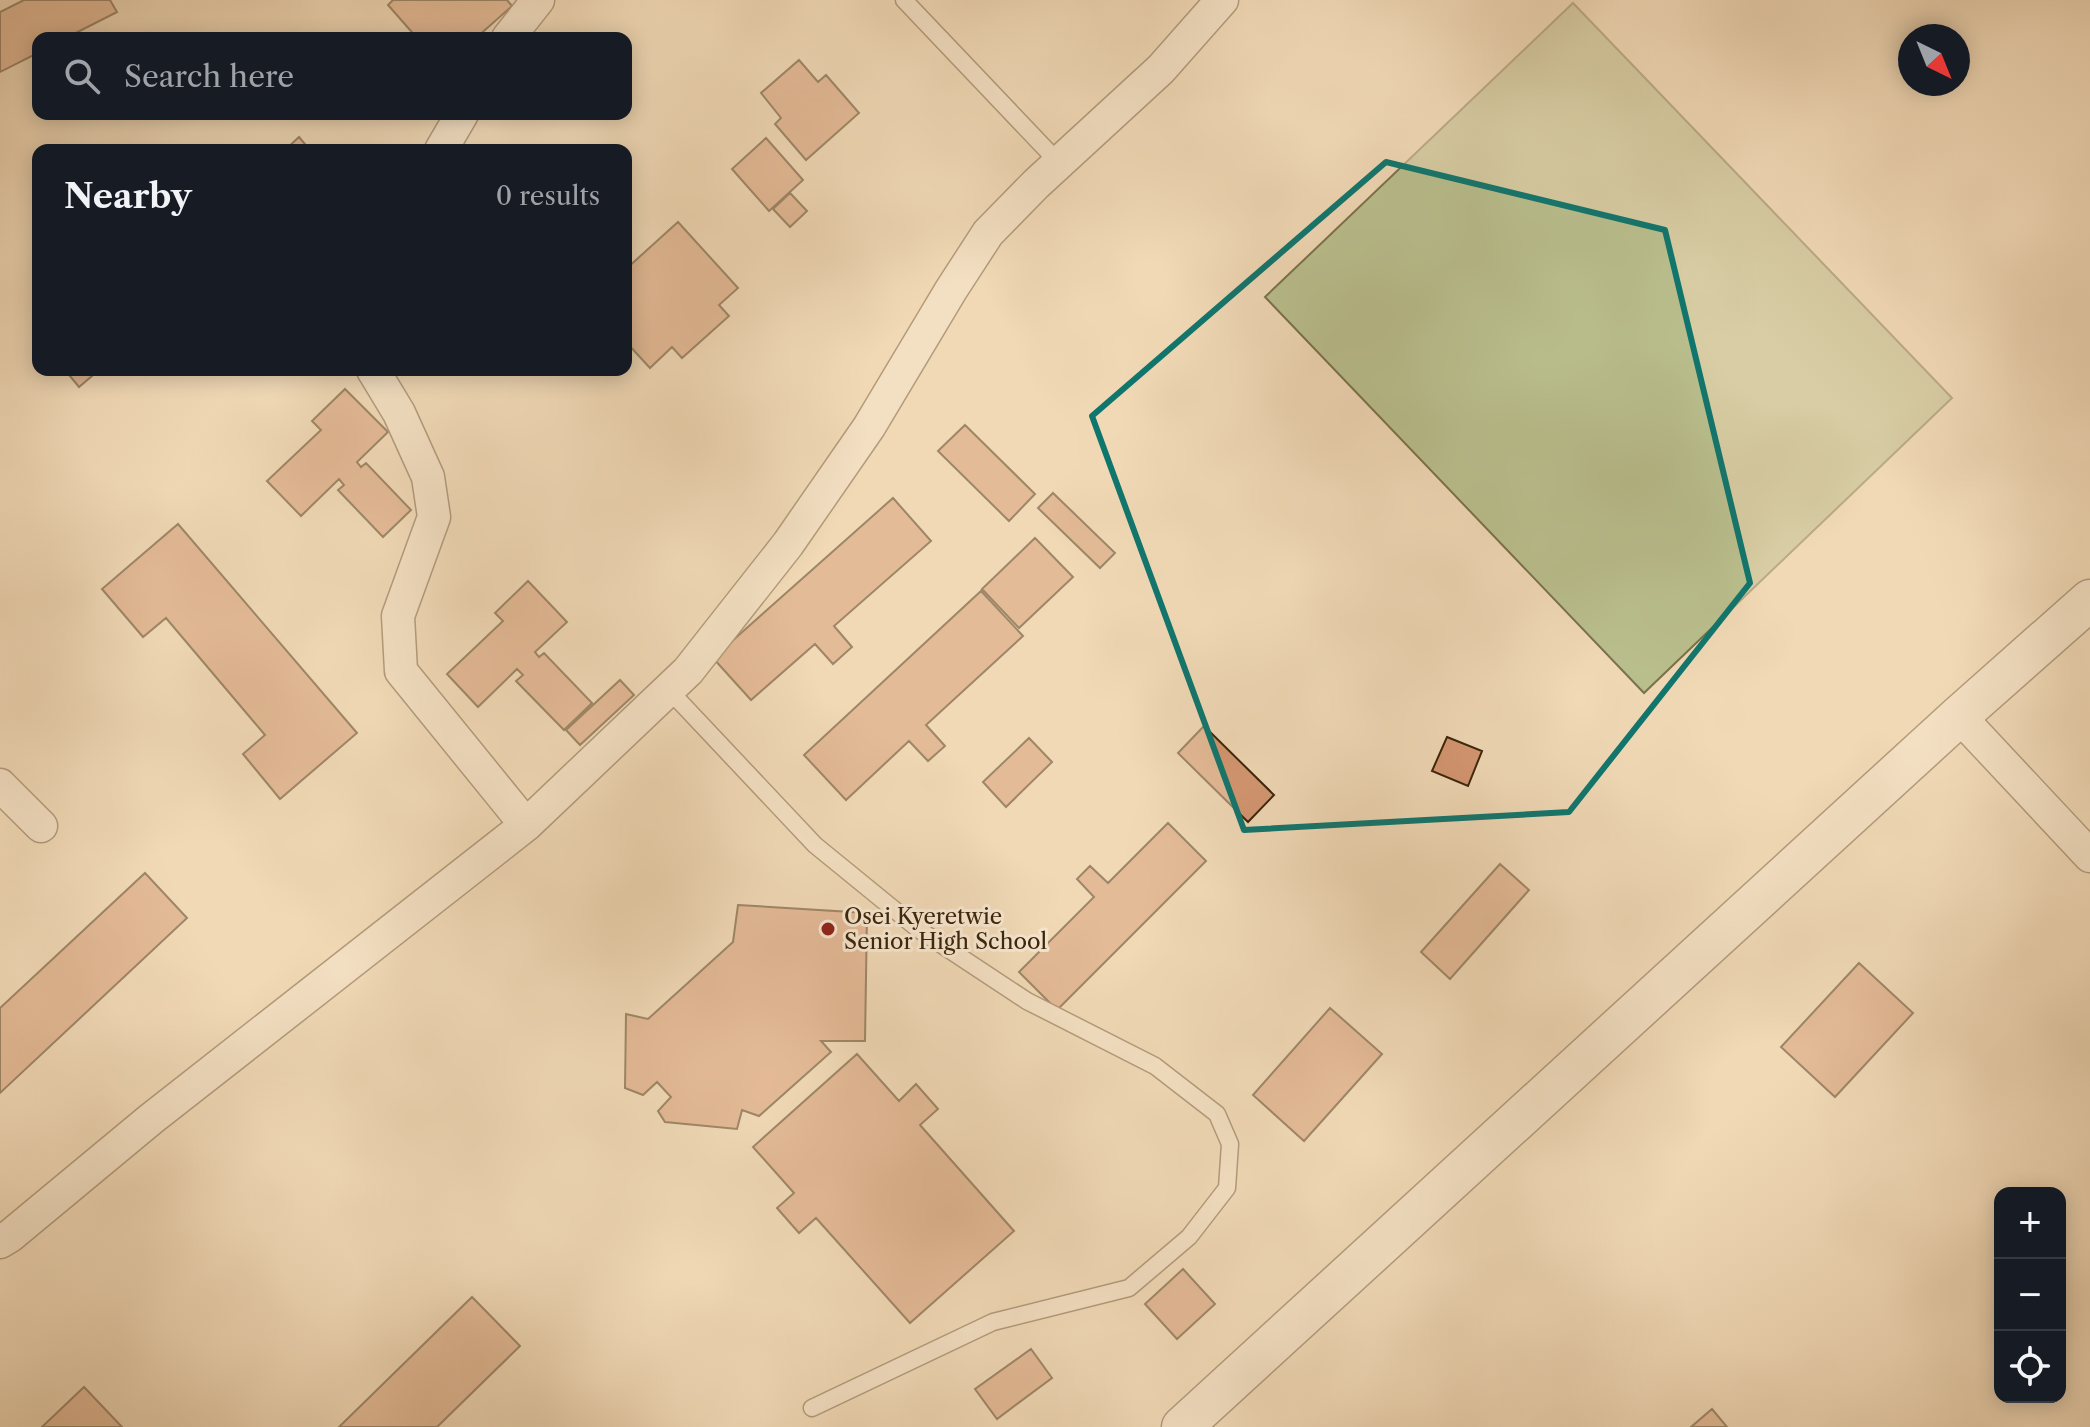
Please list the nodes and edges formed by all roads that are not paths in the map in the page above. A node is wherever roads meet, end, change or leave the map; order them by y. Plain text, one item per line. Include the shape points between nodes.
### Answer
1 (538, 0) edge
2 (904, 0) edge
3 (1222, 0) edge
4 (513, 32) edge
5 (458, 120) edge
6 (444, 144) edge
7 (1059, 163) junction
8 (377, 376) edge
9 (2090, 600) edge
10 (668, 689) junction
11 (1959, 716) junction
12 (0, 785) edge
13 (526, 825) junction
14 (41, 826) dead end
15 (2090, 856) edge
16 (0, 1242) edge
17 (812, 1408) dead end
18 (1182, 1427) edge

1 - 4 street
2 - 7 lane
3 - 7 street via 1161,69
5 - 6 street
7 - 10 street via 988,233 869,427 788,544
8 - 13 street via 428,477 434,517 398,616 401,671
9 - 11 street
10 - 13 street
10 - 17 lane via 815,845 918,929 1027,1001 1155,1066 1217,1114 1230,1144 1227,1188 1189,1237 1129,1288 993,1322
11 - 15 street
11 - 18 street
12 - 14 street
13 - 16 street

